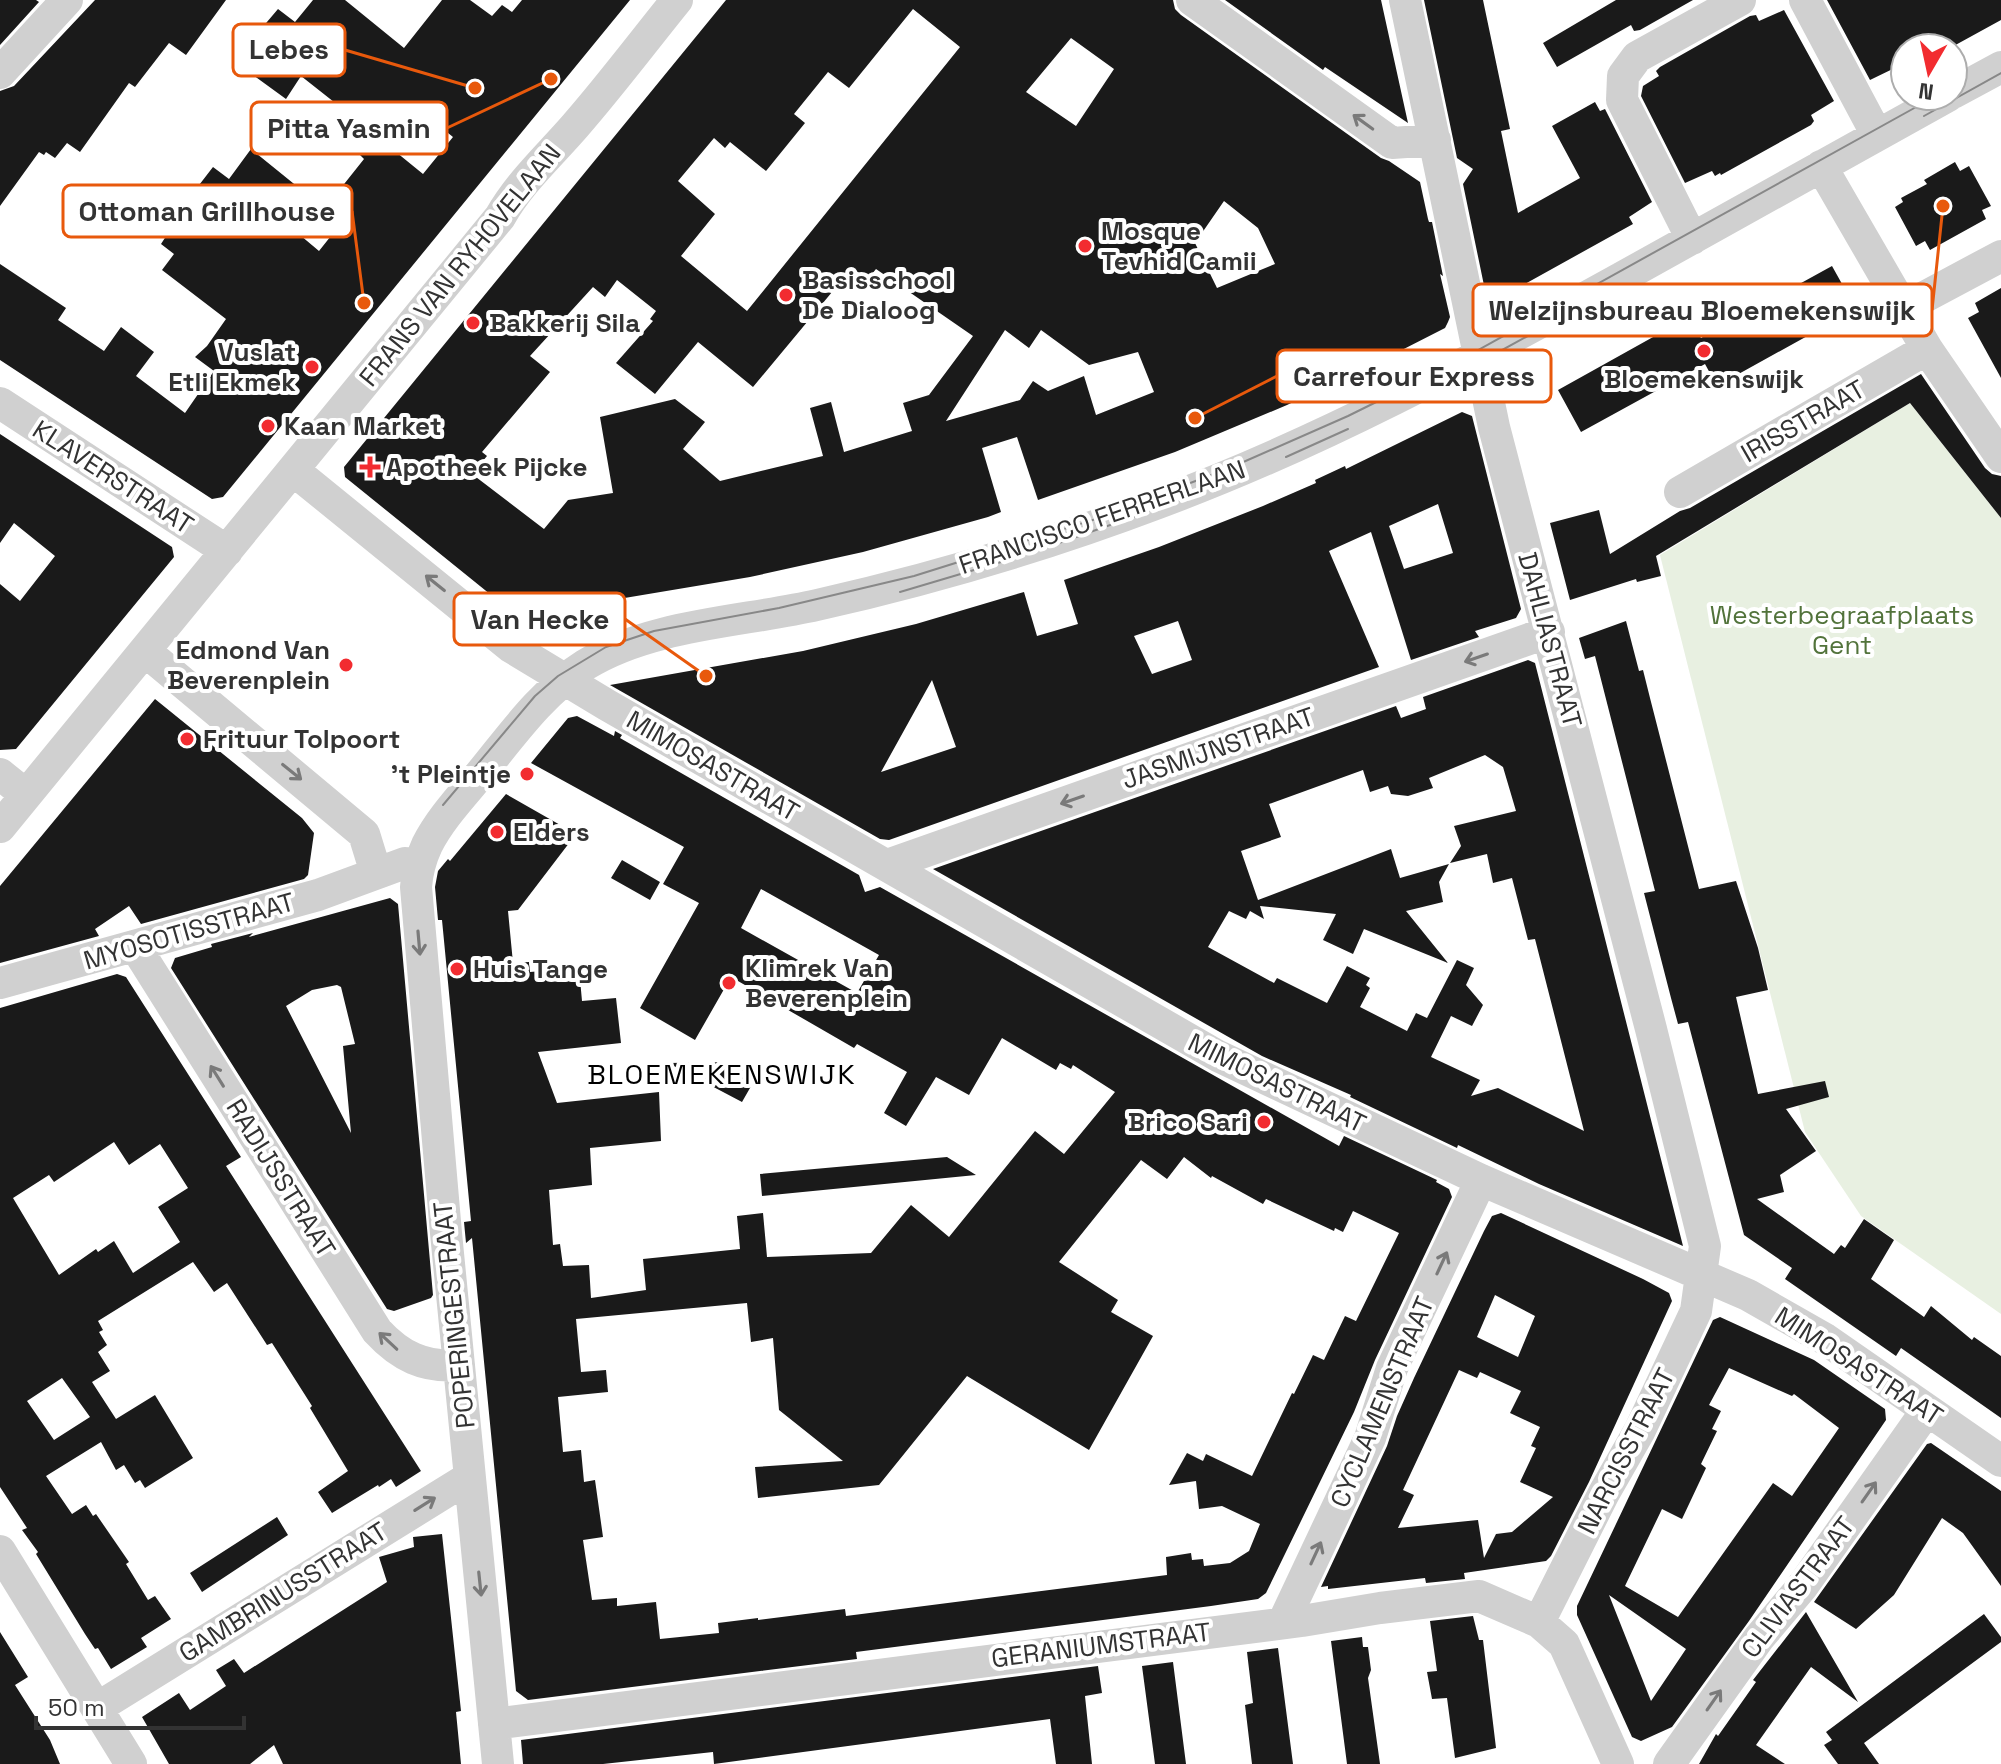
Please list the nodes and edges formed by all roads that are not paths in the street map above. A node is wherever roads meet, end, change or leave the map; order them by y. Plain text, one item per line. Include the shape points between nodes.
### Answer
1 (67, 0) edge
2 (677, 0) edge
3 (1192, 0) edge
4 (1405, 0) edge
5 (1740, 0) edge
6 (1805, 0) edge
7 (2001, 67) edge
8 (0, 73) edge
9 (1969, 85) edge
10 (1920, 112) edge
11 (1877, 135) junction
12 (1435, 140) junction
13 (1821, 166) junction
14 (1692, 239) junction
15 (2001, 256) edge
16 (1902, 309) junction
17 (1927, 349) junction
18 (1480, 356) junction
19 (0, 403) edge
20 (2001, 457) edge
21 (293, 470) junction
22 (1680, 492) dead end
23 (227, 551) junction
24 (1549, 632) junction
25 (145, 651) junction
26 (565, 680) junction
27 (0, 774) edge
28 (26, 795) junction
29 (0, 827) edge
30 (887, 865) junction
31 (419, 866) junction
32 (376, 873) junction
33 (135, 946) junction
34 (0, 983) edge
35 (1481, 1180) junction
36 (1701, 1276) junction
37 (459, 1365) junction
38 (1927, 1410) junction
39 (2001, 1461) edge
40 (470, 1479) junction
41 (0, 1551) edge
42 (1539, 1622) junction
43 (1283, 1623) junction
44 (97, 1708) junction
45 (494, 1724) junction
46 (131, 1764) edge
47 (498, 1764) edge
48 (1618, 1764) edge
49 (1669, 1764) edge

1 - 8 street
2 - 21 street, FRANS VAN RYHOVELAAN via 575,127 512,195 500,217
12 -> 3 street via 1392,143
4 - 12 street, DAHLIASTRAAT
5 - 14 street via 1637,57 1623,76 1622,100
6 - 11 street
7 - 9 street, FRANCISCO FERRERLAAN
10 - 11 street, FRANCISCO FERRERLAAN
11 - 13 street, FRANCISCO FERRERLAAN
12 - 18 street, DAHLIASTRAAT
13 - 14 street, FRANCISCO FERRERLAAN
13 - 16 street
14 - 18 street, FRANCISCO FERRERLAAN
15 - 16 street
16 - 17 street
17 - 20 street
17 - 22 street, IRISSTRAAT
18 - 24 street, DAHLIASTRAAT
18 - 26 street, FRANCISCO FERRERLAAN via 1323,434 1159,503 911,583 655,636 608,653
19 - 23 street, KLAVERSTRAAT
21 - 23 street, FRANS VAN RYHOVELAAN
26 -> 21 street via 511,647
23 - 25 street, FRANS VAN RYHOVELAAN
24 -> 30 street, JASMIJNSTRAAT
24 - 36 street, DAHLIASTRAAT via 1705,1246
25 - 28 street, FRANS VAN RYHOVELAAN
25 -> 32 street via 364,834
26 - 30 street, MIMOSASTRAAT
26 - 31 street via 529,714 434,832
27 - 28 street
28 - 29 street, FRANS VAN RYHOVELAAN
30 - 35 street, MIMOSASTRAAT via 1218,1056
31 - 32 street via 405,863
31 -> 37 street, POPERINGESTRAAT via 418,927
32 - 33 street, MYOSOTISSTRAAT via 318,895
33 - 34 street, MYOSOTISSTRAAT
37 -> 33 street, RADIJSSTRAAT via 443,1367 404,1356 377,1331
35 - 36 street, MIMOSASTRAAT
43 -> 35 street, CYCLAMENSTRAAT via 1370,1438 1392,1368
36 - 38 street, MIMOSASTRAAT via 1748,1295 1825,1339
36 - 42 street, NARCISSTRAAT via 1696,1311 1678,1351
37 - 40 street, POPERINGESTRAAT
38 - 39 street, MIMOSASTRAAT
49 -> 38 street, CLIVIASTRAAT
44 -> 40 street, GAMBRINUSSTRAAT
40 -> 45 street, POPERINGESTRAAT
41 - 44 street
42 - 43 street, GERANIUMSTRAAT via 1479,1596
42 - 48 street, GERANIUMSTRAAT via 1564,1644
43 - 45 street, GERANIUMSTRAAT
44 - 46 street
45 - 47 street, POPERINGESTRAAT

